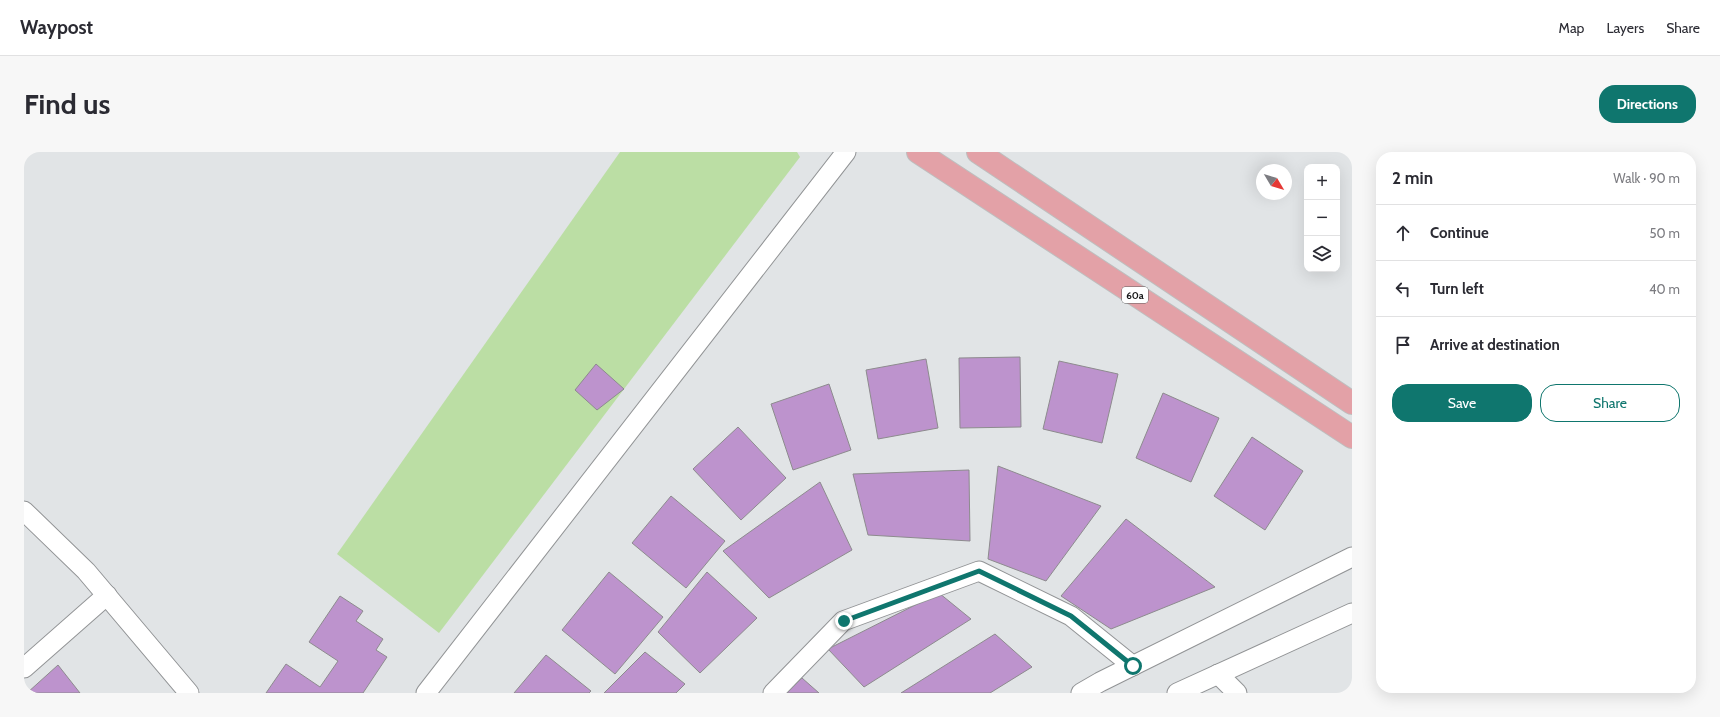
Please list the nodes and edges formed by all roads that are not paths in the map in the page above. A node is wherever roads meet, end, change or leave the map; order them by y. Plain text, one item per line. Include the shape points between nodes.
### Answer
1 (846, 152) edge
2 (918, 152) edge
3 (978, 152) edge
4 (1352, 403) edge
5 (1352, 437) edge
6 (24, 511) edge
7 (1352, 557) edge
8 (106, 595) junction
9 (1352, 613) edge
10 (1133, 666) junction
11 (24, 668) edge
12 (1218, 674) junction
13 (189, 693) edge
14 (426, 693) edge
15 (773, 693) edge
16 (1082, 693) edge
17 (1177, 693) edge
18 (1237, 693) edge

1 - 14 street
2 - 5 main road, 60a
3 - 4 main road
6 - 8 street via 86,571
7 - 10 street
8 - 11 street
8 - 13 street
9 - 12 street
10 - 15 street via 1071,616 979,571 844,621
10 - 16 street
12 - 17 street
12 - 18 street

